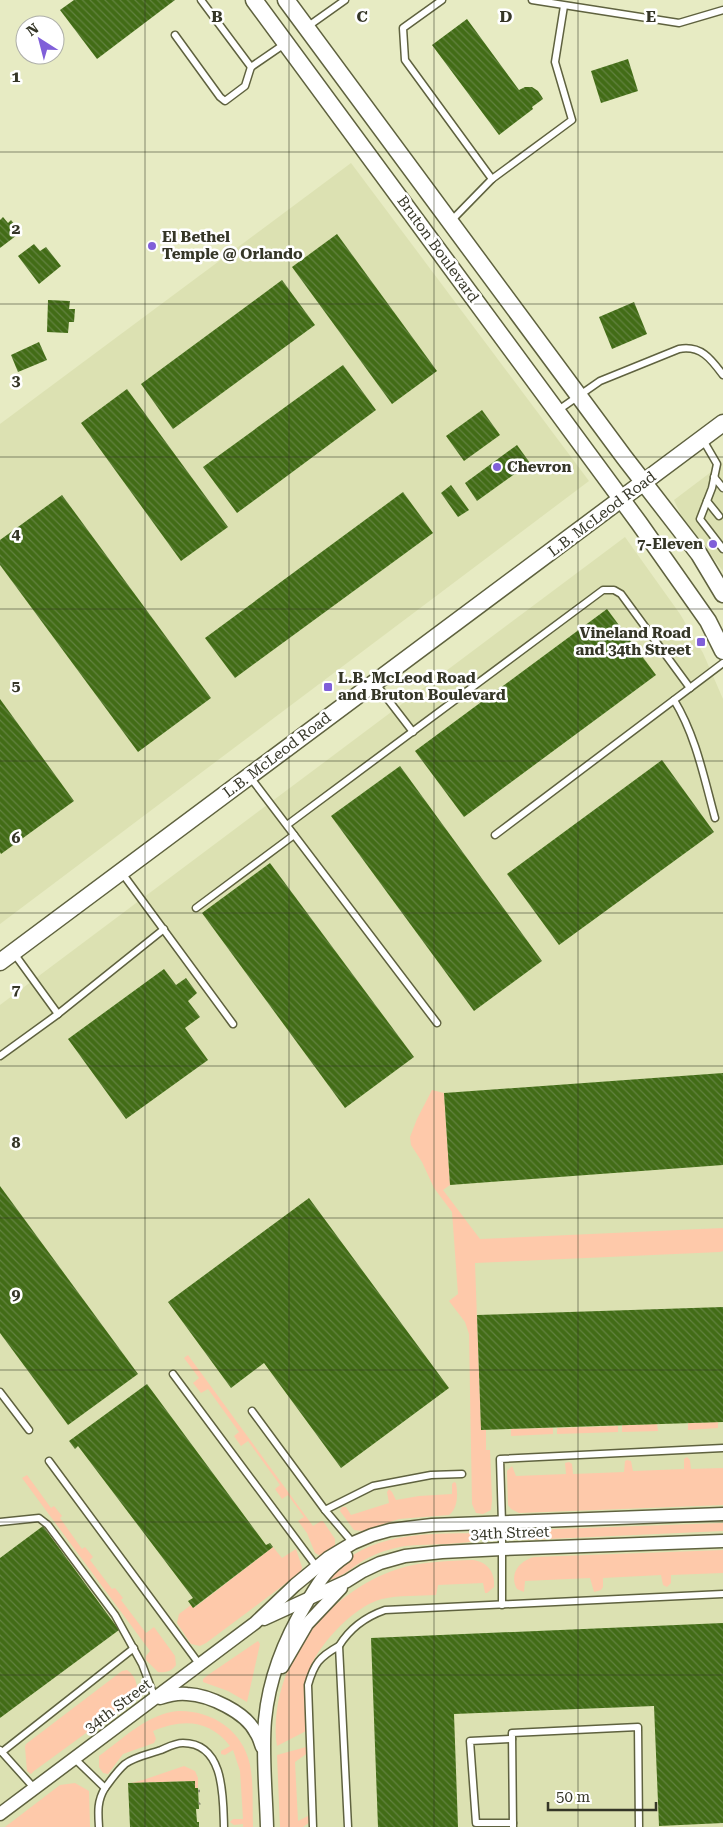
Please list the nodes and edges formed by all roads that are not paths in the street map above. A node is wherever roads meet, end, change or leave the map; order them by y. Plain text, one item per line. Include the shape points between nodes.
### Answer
1 (201, 0) edge
2 (254, 0) edge
3 (286, 0) edge
4 (344, 0) edge
5 (442, 0) edge
6 (532, 0) edge
7 (564, 6) junction
8 (723, 10) edge
9 (306, 28) junction
10 (175, 35) dead end
11 (286, 43) junction
12 (251, 67) junction
13 (492, 179) junction
14 (450, 222) junction
15 (723, 375) edge
16 (578, 395) junction
17 (557, 411) junction
18 (723, 423) edge
19 (702, 439) junction
20 (720, 465) edge
21 (714, 477) junction
22 (644, 483) junction
23 (723, 488) edge
24 (622, 499) junction
25 (707, 501) junction
26 (719, 516) dead end
27 (723, 550) edge
28 (723, 594) edge
29 (723, 651) edge
30 (723, 663) edge
31 (375, 682) junction
32 (690, 688) junction
33 (674, 700) junction
34 (413, 732) junction
35 (249, 776) junction
36 (715, 818) dead end
37 (286, 825) junction
38 (294, 835) junction
39 (495, 836) dead end
40 (122, 872) junction
41 (196, 908) dead end
42 (164, 929) junction
43 (13, 952) junction
44 (0, 962) edge
45 (58, 1014) junction
46 (437, 1023) dead end
47 (233, 1024) dead end
48 (0, 1056) edge
49 (173, 1374) dead end
50 (0, 1392) edge
51 (252, 1411) dead end
52 (29, 1430) dead end
53 (723, 1448) edge
54 (49, 1461) dead end
55 (462, 1474) dead end
56 (325, 1510) junction
57 (723, 1514) edge
58 (0, 1522) edge
59 (502, 1522) junction
60 (390, 1530) junction
61 (723, 1541) edge
62 (353, 1543) junction
63 (502, 1549) junction
64 (315, 1568) junction
65 (347, 1581) junction
66 (723, 1594) edge
67 (308, 1600) junction
68 (502, 1605) junction
69 (255, 1623) junction
70 (339, 1646) junction
71 (134, 1648) junction
72 (200, 1665) junction
73 (269, 1692) junction
74 (155, 1699) junction
75 (512, 1739) junction
76 (1, 1751) edge
77 (264, 1752) junction
78 (75, 1759) junction
79 (105, 1788) junction
80 (35, 1789) junction
81 (0, 1814) edge
82 (513, 1825) edge
83 (99, 1827) edge
84 (224, 1827) edge
85 (267, 1827) edge
86 (313, 1827) edge
87 (348, 1827) edge
88 (639, 1827) edge

1 - 12 lane
2 - 11 street, Bruton Boulevard
3 - 9 street, Bruton Boulevard
4 - 9 lane
5 - 13 lane via 403,28 405,60
6 - 7 lane
7 - 8 lane via 679,23
7 - 13 lane via 555,62 572,120
9 - 11 street
9 - 14 street, Bruton Boulevard
10 - 12 lane via 225,101 246,86
11 - 12 lane
11 - 17 street, Bruton Boulevard
13 - 14 lane
14 - 16 street, Bruton Boulevard
15 - 16 lane via 698,349 679,348 600,381
16 - 17 lane
16 - 22 street, Bruton Boulevard
17 - 24 street, Bruton Boulevard
18 - 19 street, L.B. McLeod Road
19 - 20 lane
19 - 22 street, L.B. McLeod Road
20 - 21 lane
21 - 23 lane
21 - 25 lane
22 - 24 street, L.B. McLeod Road
22 - 28 street, Bruton Boulevard via 699,554
24 - 29 street, Bruton Boulevard via 708,622
24 - 31 street, L.B. McLeod Road
25 - 26 lane
25 - 27 lane via 700,519
30 - 32 lane
31 - 34 lane
31 - 35 street, L.B. McLeod Road
32 - 33 lane
32 - 34 lane via 620,594 614,590 603,590
33 - 36 lane via 692,736
33 - 39 lane
34 - 37 lane
35 - 37 lane
35 - 40 street, L.B. McLeod Road
37 - 38 lane
38 - 41 lane
38 - 46 lane
40 - 42 lane
40 - 43 street, L.B. McLeod Road
42 - 45 lane
42 - 47 lane
43 - 44 street, L.B. McLeod Road
43 - 45 lane
45 - 48 lane
49 - 64 lane
50 - 52 lane
51 - 56 lane
53 - 59 lane via 500,1459
54 - 72 lane
55 - 56 lane via 373,1486
56 - 62 lane
57 - 59 street, 34th Street
58 - 71 lane via 39,1518 48,1525 115,1615
59 - 60 street, 34th Street
59 - 63 lane
60 - 62 street, 34th Street
60 - 67 street, 34th Street via 336,1563 325,1573
61 - 63 street, 34th Street
62 - 64 street, 34th Street
63 - 65 street, 34th Street via 405,1556 363,1570
63 - 68 lane
64 - 69 street, 34th Street
65 - 67 street, 34th Street
65 - 73 street via 307,1624
66 - 68 lane
67 - 69 street, 34th Street
67 - 73 street, 34th Street via 282,1648
68 - 70 lane via 385,1610 358,1624
69 - 72 street, 34th Street
70 - 86 lane via 321,1657 314,1666 308,1685
70 - 87 lane
71 - 74 lane
71 - 76 lane
72 - 74 street, 34th Street
73 - 77 street
74 - 77 street via 188,1694 226,1706 256,1731
74 - 78 street, 34th Street
75 - 82 lane
75 - 82 lane via 470,1741 476,1823
75 - 88 lane via 512,1733 638,1727
76 - 80 lane
77 - 85 street
78 - 79 lane
78 - 80 street, 34th Street
79 - 83 lane via 99,1798
79 - 84 lane via 132,1760 176,1744 193,1745 209,1756 219,1772
80 - 81 street, 34th Street

